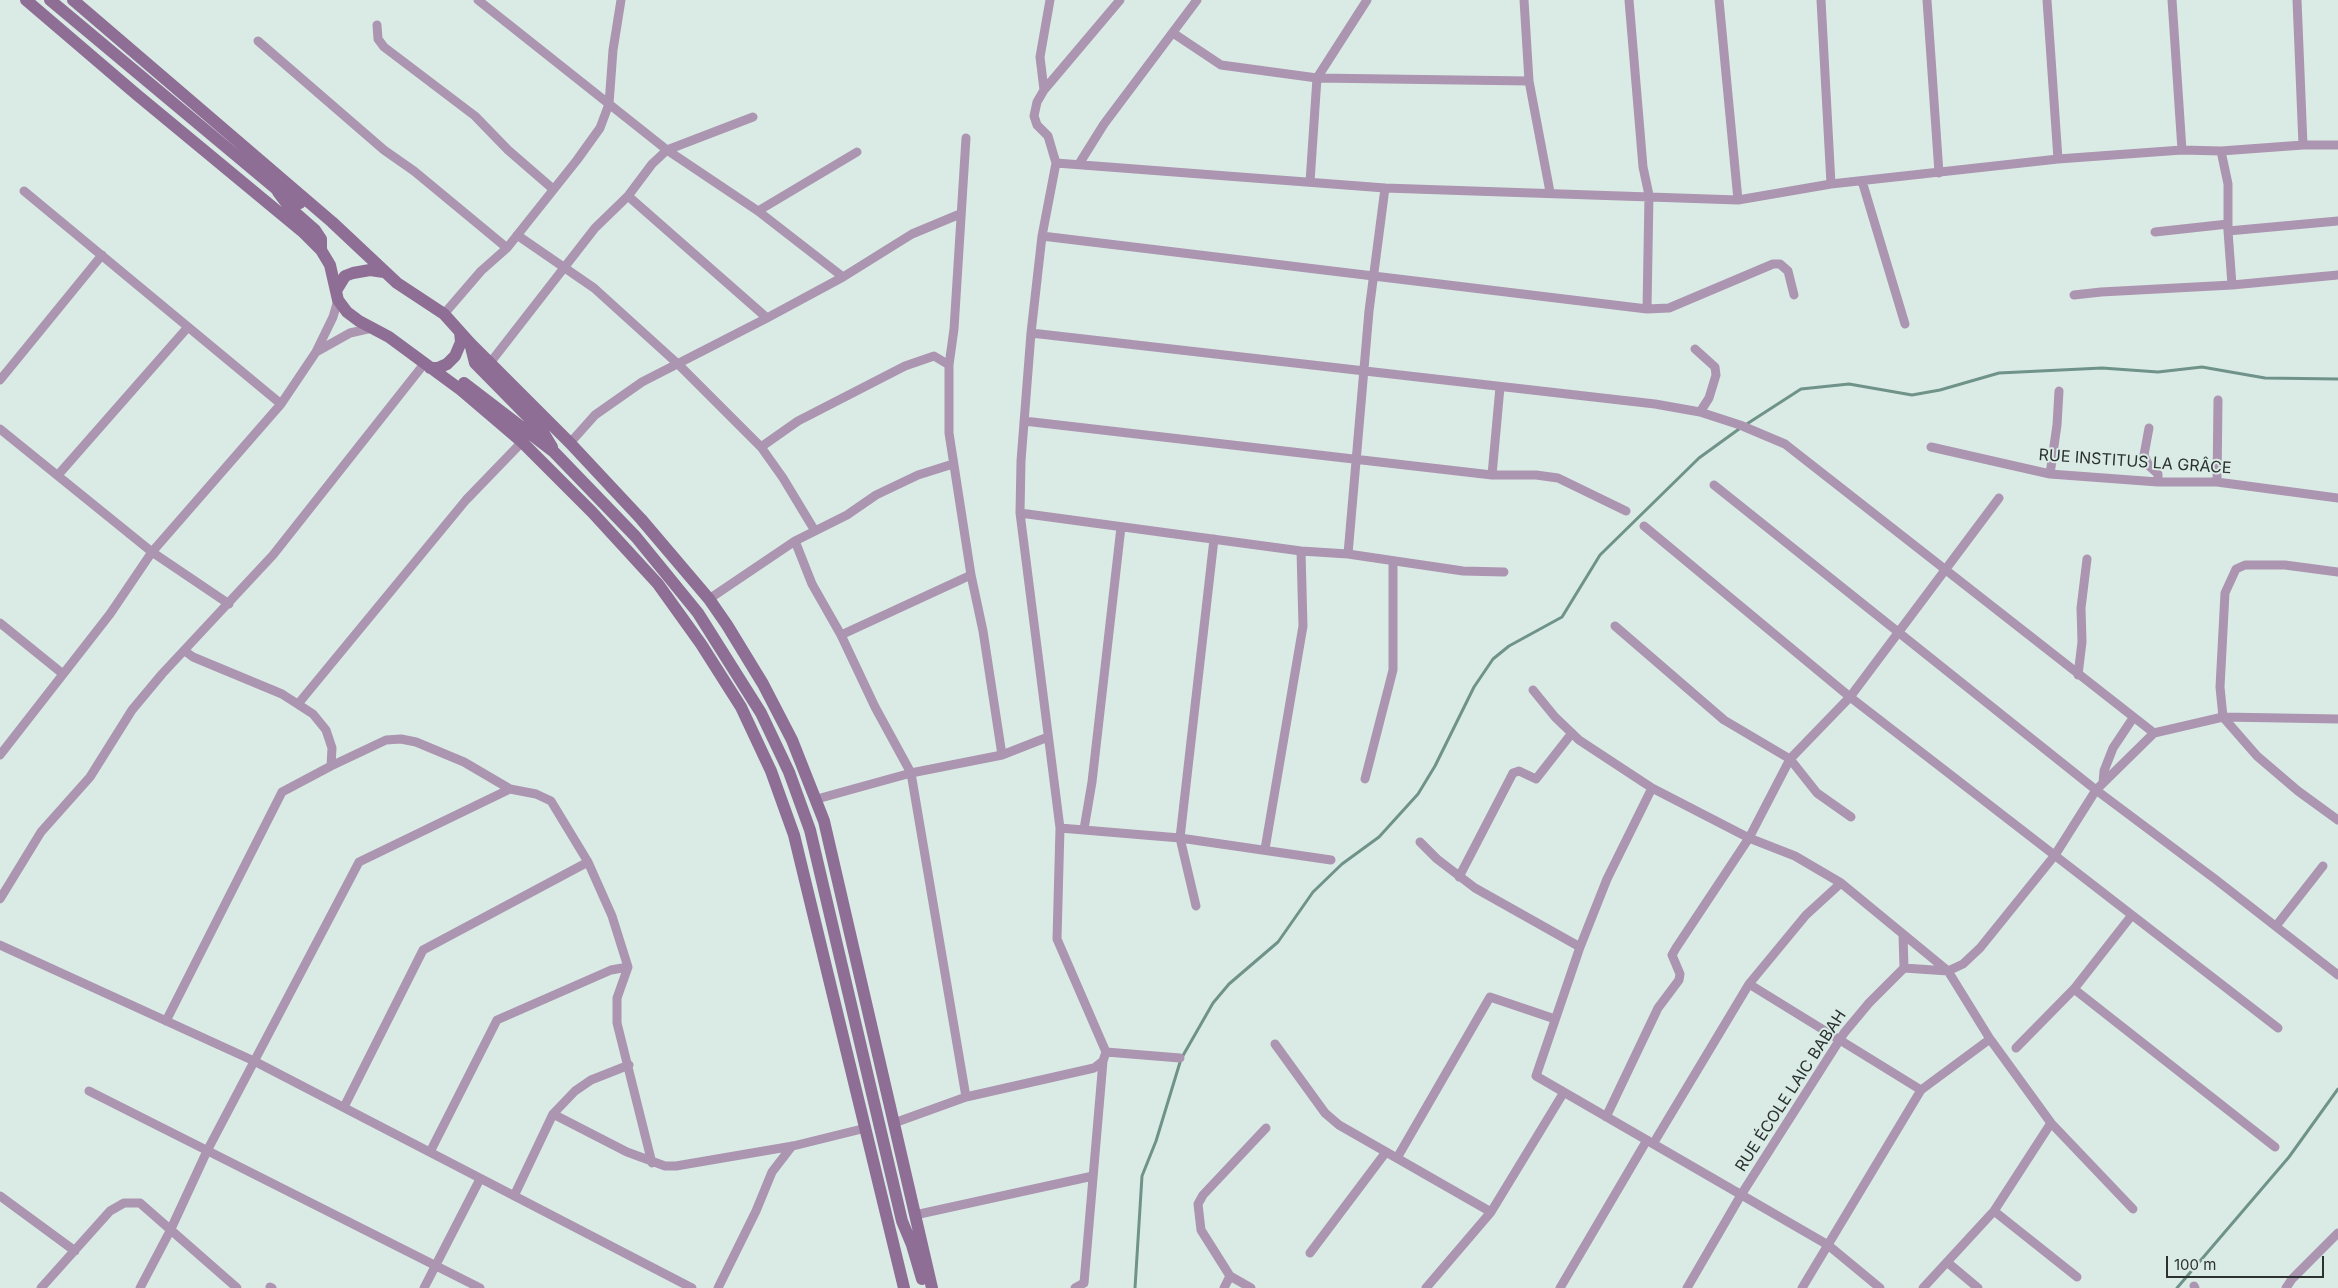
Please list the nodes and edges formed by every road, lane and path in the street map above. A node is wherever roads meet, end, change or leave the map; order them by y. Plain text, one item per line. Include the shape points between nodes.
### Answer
1 (26, 0) edge
2 (50, 0) edge
3 (73, 0) edge
4 (478, 0) edge
5 (621, 0) edge
6 (1050, 0) edge
7 (1120, 0) edge
8 (1197, 0) edge
9 (1367, 0) edge
10 (1524, 0) edge
11 (1629, 0) edge
12 (1719, 0) edge
13 (1821, 0) edge
14 (1927, 0) edge
15 (2047, 0) edge
16 (2172, 0) edge
17 (2297, 0) edge
18 (377, 25) dead end
19 (1173, 33) junction
20 (258, 41) dead end
21 (1317, 78) junction
22 (1529, 81) junction
23 (1044, 90) junction
24 (609, 104) junction
25 (753, 117) dead end
26 (966, 138) dead end
27 (2303, 145) junction
28 (2338, 145) edge
29 (667, 150) junction
30 (2182, 150) junction
31 (2221, 151) junction
32 (857, 152) dead end
33 (2058, 159) junction
34 (1056, 162) junction
35 (1079, 164) junction
36 (1939, 173) junction
37 (1862, 181) junction
38 (1310, 182) junction
39 (1831, 184) junction
40 (274, 188) junction
41 (1385, 188) junction
42 (554, 189) junction
43 (24, 191) dead end
44 (1550, 192) junction
45 (1649, 195) junction
46 (628, 196) junction
47 (1738, 200) junction
48 (758, 210) junction
49 (960, 214) junction
50 (2338, 221) edge
51 (2228, 228) junction
52 (2155, 232) dead end
53 (517, 235) junction
54 (1042, 236) junction
55 (348, 237) junction
56 (507, 248) junction
57 (321, 250) junction
58 (102, 255) junction
59 (566, 268) junction
60 (384, 272) junction
61 (2338, 275) edge
62 (1374, 276) junction
63 (843, 277) junction
64 (2232, 285) junction
65 (337, 294) junction
66 (1794, 295) dead end
67 (2074, 295) dead end
68 (1646, 309) junction
69 (444, 314) junction
70 (767, 318) junction
71 (1905, 324) dead end
72 (188, 327) junction
73 (372, 328) junction
74 (460, 332) junction
75 (1031, 333) junction
76 (470, 343) junction
77 (1695, 349) dead end
78 (316, 352) junction
79 (490, 363) junction
80 (679, 365) junction
81 (949, 365) junction
82 (427, 366) junction
83 (1364, 371) junction
84 (443, 377) junction
85 (0, 380) edge
86 (1500, 387) junction
87 (2059, 391) dead end
88 (2218, 400) dead end
89 (281, 404) junction
90 (1700, 412) junction
91 (1024, 421) junction
92 (2149, 428) dead end
93 (0, 429) edge
94 (522, 442) junction
95 (570, 443) junction
96 (761, 447) junction
97 (1932, 447) dead end
98 (554, 452) junction
99 (1356, 459) junction
100 (953, 464) junction
101 (1492, 474) junction
102 (2050, 474) junction
103 (58, 475) junction
104 (2158, 482) junction
105 (2217, 482) junction
106 (1714, 485) dead end
107 (1998, 498) dead end
108 (2338, 498) edge
109 (1626, 511) dead end
110 (1020, 514) junction
111 (1644, 526) dead end
112 (1121, 527) junction
113 (815, 531) junction
114 (1214, 539) junction
115 (795, 541) junction
116 (1301, 551) junction
117 (152, 552) junction
118 (1348, 554) junction
119 (2087, 559) dead end
120 (1393, 560) junction
121 (1945, 569) junction
122 (1504, 572) dead end
123 (2338, 572) edge
124 (970, 575) junction
125 (709, 598) junction
126 (229, 604) junction
127 (0, 623) edge
128 (1615, 626) dead end
129 (1898, 632) junction
130 (841, 635) junction
131 (185, 651) junction
132 (63, 674) junction
133 (2078, 675) junction
134 (1533, 690) dead end
135 (1850, 697) junction
136 (298, 704) junction
137 (2223, 717) junction
138 (2133, 718) junction
139 (2338, 718) edge
140 (1572, 732) junction
141 (2154, 733) junction
142 (1048, 737) junction
143 (0, 755) edge
144 (1002, 755) junction
145 (1790, 759) junction
146 (331, 766) junction
147 (911, 773) junction
148 (1365, 780) dead end
149 (2103, 783) junction
150 (1652, 788) junction
151 (510, 789) junction
152 (2096, 790) junction
153 (817, 799) junction
154 (1851, 817) dead end
155 (2338, 820) edge
156 (1060, 828) junction
157 (1084, 829) junction
158 (1180, 838) junction
159 (1749, 838) junction
160 (1420, 842) dead end
161 (1265, 849) junction
162 (2055, 855) junction
163 (1331, 860) dead end
164 (588, 862) junction
165 (2322, 866) dead end
166 (1460, 877) junction
167 (1840, 883) junction
168 (0, 899) edge
169 (1196, 906) dead end
170 (2132, 915) junction
171 (2276, 926) junction
172 (1903, 934) junction
173 (0, 945) edge
174 (1580, 947) junction
175 (628, 967) junction
176 (1904, 968) junction
177 (1948, 971) junction
178 (2338, 975) edge
179 (1749, 984) junction
180 (2074, 989) junction
181 (1555, 1019) junction
182 (166, 1021) junction
183 (2278, 1028) dead end
184 (1990, 1038) junction
185 (1839, 1040) junction
186 (1276, 1044) dead end
187 (2016, 1048) dead end
188 (1104, 1057) junction
189 (1180, 1058) dead end
190 (254, 1061) junction
191 (629, 1065) junction
192 (1920, 1090) junction
193 (89, 1091) dead end
194 (1564, 1092) junction
195 (966, 1097) junction
196 (344, 1107) junction
197 (553, 1114) junction
198 (1606, 1117) junction
199 (894, 1123) junction
200 (2051, 1123) junction
201 (866, 1128) junction
202 (1266, 1128) dead end
203 (1650, 1142) junction
204 (792, 1146) junction
205 (2275, 1147) dead end
206 (207, 1150) junction
207 (430, 1152) junction
208 (1386, 1152) junction
209 (1396, 1158) junction
210 (652, 1163) junction
211 (1093, 1176) junction
212 (480, 1179) junction
213 (1741, 1195) junction
214 (0, 1196) edge
215 (514, 1196) junction
216 (2134, 1209) dead end
217 (1994, 1210) junction
218 (1491, 1212) junction
219 (915, 1215) junction
220 (902, 1221) junction
221 (170, 1231) junction
222 (2338, 1233) edge
223 (1828, 1245) junction
224 (75, 1251) junction
225 (1310, 1253) dead end
226 (1947, 1262) junction
227 (436, 1266) junction
228 (1230, 1276) junction
229 (2077, 1277) dead end
230 (41, 1288) edge
231 (140, 1288) edge
232 (237, 1288) edge
233 (424, 1288) edge
234 (480, 1288) edge
235 (692, 1288) edge
236 (718, 1288) edge
237 (904, 1288) edge
238 (911, 1288) edge
239 (926, 1288) edge
240 (932, 1288) edge
241 (1075, 1288) edge
242 (1224, 1288) edge
243 (1251, 1288) edge
244 (1426, 1288) edge
245 (1560, 1288) edge
246 (1688, 1288) edge
247 (1802, 1288) edge
248 (1880, 1288) edge
249 (1923, 1288) edge
250 (1978, 1288) edge
251 (2286, 1288) edge

1 - 57 main road
2 - 40 main road
3 - 55 main road
4 - 24 street
5 - 24 street
6 - 23 street via 1040,57
7 - 23 street
8 - 19 street
9 - 21 street
10 - 22 street
11 - 45 street via 1643,166
12 - 47 street
13 - 39 street
14 - 36 street
15 - 33 street
16 - 30 street
17 - 27 street
18 - 42 street via 378,39 384,46 475,116 508,150
19 - 21 street via 1221,65
19 - 35 street via 1104,124
20 - 56 street via 384,150
21 - 22 street
21 - 38 street
22 - 44 street
23 - 34 street via 1034,116 1048,136
24 - 29 street
24 - 42 street via 600,128
25 - 29 street
26 - 49 street
27 - 28 street
27 - 31 street
29 - 46 street
29 - 48 street
30 - 31 street
30 - 33 street
31 - 51 street via 2228,184
32 - 48 street
33 - 36 street
34 - 35 street
34 - 54 street
35 - 38 street
36 - 37 street
37 - 39 street
37 - 71 street
38 - 41 street
39 - 47 street
40 - 55 main road via 296,200 336,233
40 - 57 main road via 290,208 315,230
41 - 44 street
41 - 62 street
42 - 53 street
43 - 58 street
44 - 45 street
45 - 47 street
45 - 68 street
46 - 59 street via 595,228
46 - 70 street
48 - 63 street
49 - 63 street via 912,234
49 - 81 street
50 - 51 street
51 - 52 street
51 - 64 street
53 - 56 street
53 - 59 street
54 - 62 street
54 - 75 street
55 - 60 main road
56 - 69 street via 481,271
57 - 65 main road via 330,265
58 - 72 street
58 - 85 street
59 - 79 street
59 - 80 street via 594,288
60 - 65 main road via 370,270 346,276
60 - 69 main road
61 - 64 street
62 - 68 street
62 - 83 street
63 - 70 street
64 - 67 street
65 - 73 main road via 359,322
65 - 78 street via 333,317
66 - 68 street via 1788,271 1780,264 1773,264 1669,308
69 - 74 main road
70 - 80 street
72 - 89 street
72 - 103 street
73 - 78 street via 350,333
73 - 82 main road
74 - 76 main road
74 - 82 main road via 461,342 455,356 438,368
75 - 83 street
75 - 91 street
76 - 79 main road
76 - 98 main road via 475,363 543,432
77 - 90 street via 1715,367 1716,375 1709,398
78 - 89 street
79 - 95 main road
80 - 95 street via 618,397 595,415
80 - 96 street
81 - 96 street via 934,356 905,366 798,421
81 - 100 street via 948,408
82 - 84 main road
82 - 126 street via 273,556
83 - 86 street
83 - 99 street
84 - 94 main road
84 - 98 main road via 472,388
86 - 90 street
86 - 101 street
87 - 102 street
88 - 105 street
89 - 117 street
90 - 121 street via 1784,444
91 - 99 street
91 - 110 street
92 - 104 street via 2144,455 2158,474
93 - 103 street
94 - 136 street via 466,500
94 - 201 main road via 658,584 702,644 741,707 771,771 794,834
95 - 125 main road
96 - 113 street via 784,478
97 - 102 street, RUE INSTITUS LA GRÂCE
98 - 220 main road via 636,537 698,613 761,713 789,772 819,862
99 - 101 street
99 - 118 street
100 - 113 street via 918,475 876,495
100 - 124 street
101 - 109 street via 1558,478
102 - 104 street, RUE INSTITUS LA GRÂCE
103 - 117 street
104 - 105 street, RUE INSTITUS LA GRÂCE
105 - 108 street, RUE INSTITUS LA GRÂCE
106 - 129 street
107 - 121 street
110 - 112 street
110 - 142 street
111 - 135 street
112 - 114 street
112 - 157 street
113 - 115 street
114 - 116 street
114 - 158 street
115 - 125 street
115 - 130 street via 812,584
116 - 118 street
116 - 161 street via 1302,626
117 - 126 street
117 - 132 street via 110,614
118 - 120 street
119 - 133 street
120 - 122 street via 1463,572
120 - 148 street via 1394,670
121 - 129 street
121 - 133 street
123 - 137 street via 2285,564 2245,565 2234,572 2225,593 2220,687
124 - 130 street
124 - 144 street via 983,631
125 - 153 main road via 763,684
126 - 131 street
127 - 132 street
128 - 145 street via 1724,720
129 - 135 street
129 - 152 street
130 - 147 street
131 - 136 street via 253,680
131 - 168 street via 132,710 90,777 41,832
132 - 143 street
133 - 138 street
134 - 140 street
135 - 145 street
135 - 162 street
136 - 146 street via 313,714 326,730 332,748
137 - 139 street
137 - 141 street
137 - 155 street via 2257,756
138 - 141 street
138 - 149 street via 2113,748
140 - 150 street
140 - 166 street via 1536,779 1519,771 1514,773
141 - 149 street
142 - 144 street
142 - 156 street
144 - 147 street
145 - 154 street via 1817,793
145 - 159 street
146 - 151 street via 386,740 401,739 464,762
146 - 182 street via 282,792
147 - 153 street
147 - 195 street
149 - 152 street
150 - 159 street
150 - 174 street via 1607,878
151 - 164 street via 536,794 551,801
151 - 190 street via 359,862
152 - 162 street
152 - 171 street
153 - 199 main road
156 - 157 street
156 - 188 street via 1057,939
157 - 158 street
158 - 161 street
158 - 169 street
159 - 167 street via 1795,856
159 - 198 street via 1676,948 1672,959 1680,974 1679,980 1658,1008
160 - 166 street
161 - 163 street
162 - 170 street
162 - 177 street via 1980,948 1963,964
164 - 175 street via 612,916
164 - 196 street via 423,950
165 - 171 street
166 - 174 street
167 - 172 street
167 - 179 street via 1806,916
170 - 180 street
170 - 183 street
171 - 178 street
172 - 176 street
172 - 177 street
173 - 182 street
174 - 181 street
175 - 191 street via 616,1009
175 - 207 street via 612,970 497,1020
176 - 177 street
176 - 185 street, RUE ÉCOLE LAIC BABAH
177 - 184 street
179 - 185 street
179 - 203 street
180 - 187 street
180 - 205 street
181 - 194 street via 1536,1076
181 - 209 street via 1490,997
182 - 190 street
184 - 192 street
184 - 200 street
185 - 192 street
185 - 213 street, RUE ÉCOLE LAIC BABAH
186 - 208 street via 1325,1113 1339,1125
188 - 189 street
188 - 195 street via 1094,1068
188 - 211 street
190 - 196 street
190 - 206 street
191 - 197 street via 591,1080
191 - 210 street
192 - 223 street
193 - 206 street
194 - 198 street
194 - 218 street
195 - 199 street
196 - 207 street
197 - 210 street
197 - 215 street
198 - 203 street
199 - 219 main road
200 - 216 street
200 - 217 street
201 - 204 street
201 - 237 main road
202 - 228 street via 1203,1194 1198,1204 1201,1230
203 - 213 street
203 - 245 street
204 - 210 street via 676,1166
204 - 236 street via 772,1172
206 - 221 street
206 - 227 street
207 - 212 street
208 - 209 street
208 - 225 street
209 - 218 street
211 - 219 street
211 - 241 street via 1084,1283
212 - 215 street
212 - 227 street
213 - 223 street
213 - 246 street, RUE ÉCOLE LAIC BABAH
214 - 224 street
215 - 235 street
217 - 226 street
217 - 229 street
218 - 244 street
219 - 240 main road
220 - 238 main road via 902,1244
220 - 239 main road
221 - 224 street via 140,1203 124,1203 110,1211
221 - 231 street
221 - 232 street
222 - 251 street
223 - 247 street
223 - 248 street
224 - 230 street
226 - 249 street
226 - 250 street
227 - 233 street
227 - 234 street
228 - 242 street
228 - 243 street

